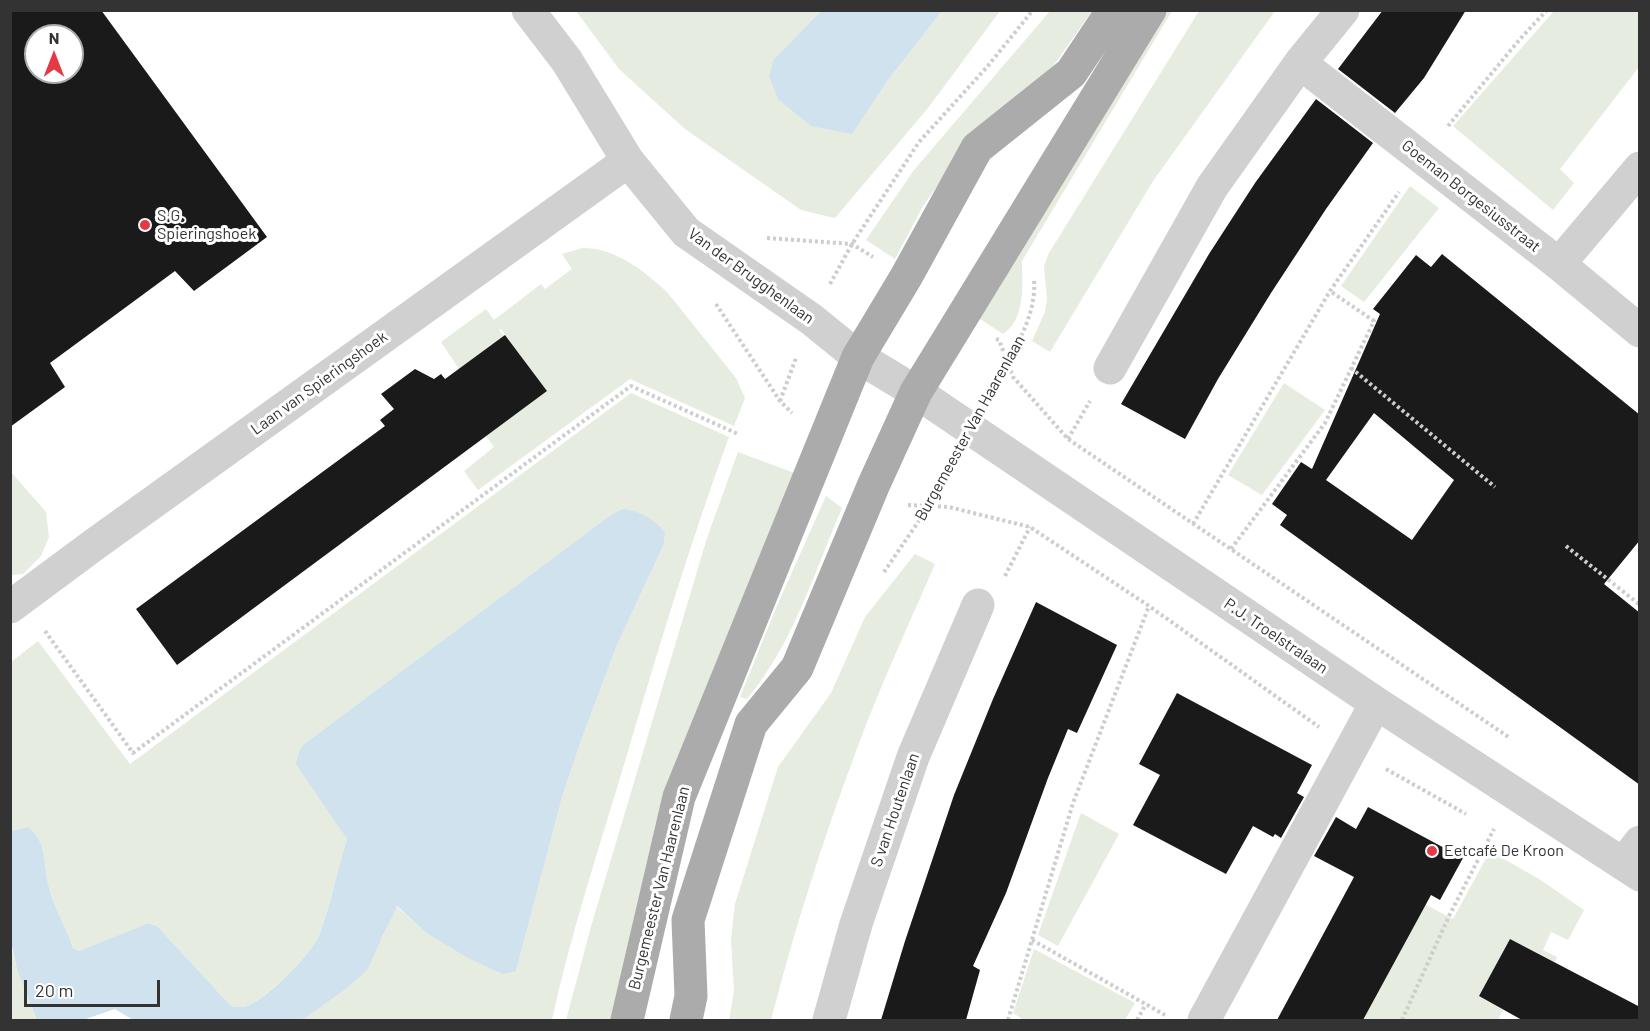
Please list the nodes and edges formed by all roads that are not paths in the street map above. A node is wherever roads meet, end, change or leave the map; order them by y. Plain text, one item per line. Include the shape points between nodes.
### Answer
1 (528, 10) edge
2 (1113, 10) edge
3 (1150, 10) edge
4 (1343, 10) edge
5 (1300, 63) junction
6 (628, 161) junction
7 (1640, 168) edge
8 (1558, 264) junction
9 (1640, 331) edge
10 (858, 357) junction
11 (1110, 368) dead end
12 (916, 392) junction
13 (16, 603) edge
14 (978, 604) road end
15 (1376, 704) junction
16 (1634, 860) edge
17 (627, 1020) edge
18 (686, 1020) edge
19 (829, 1020) edge
20 (1204, 1020) edge

1 - 6 street, Van der Brugghenlaan via 567,60
2 - 10 main road, Burgemeester Van Haarenlaan via 1071,73 976,148
3 - 12 main road
4 - 5 street
5 - 8 street, Goeman Borgesiusstraat
5 - 11 street via 1212,187
6 - 10 street, Van der Brugghenlaan via 686,232 811,319
6 - 13 street, Laan van Spieringshoek
7 - 8 street
8 - 9 street, Goeman Borgesiusstraat
10 - 12 street
10 - 17 main road, Burgemeester Van Haarenlaan via 679,797
12 - 15 street, P.J. Troelstralaan
12 - 18 main road via 797,668 751,724 688,920 691,996
14 - 19 street, S van Houtenlaan via 913,758 856,924
15 - 16 street, P.J. Troelstralaan
15 - 20 street

